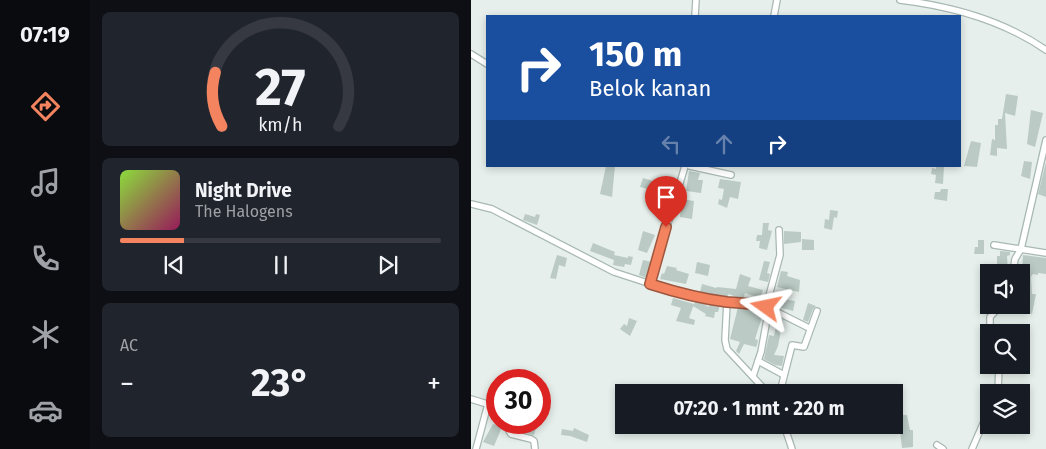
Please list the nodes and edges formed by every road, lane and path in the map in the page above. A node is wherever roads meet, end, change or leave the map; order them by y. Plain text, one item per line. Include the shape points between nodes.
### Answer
1 (696, 0) edge
2 (777, 0) edge
3 (900, 0) edge
4 (695, 15) edge
5 (774, 15) edge
6 (1046, 50) edge
7 (471, 54) edge
8 (486, 63) edge
9 (1046, 140) edge
10 (685, 167) edge
11 (695, 167) edge
12 (731, 175) dead end
13 (471, 204) edge
14 (779, 230) dead end
15 (994, 245) dead end
16 (1021, 249) junction
17 (1046, 253) edge
18 (1014, 264) edge
19 (650, 284) junction
20 (727, 302) junction
21 (767, 308) junction
22 (817, 311) dead end
23 (809, 328) junction
24 (758, 361) junction
25 (784, 375) junction
26 (753, 376) junction
27 (760, 384) edge
28 (782, 384) edge
29 (471, 400) edge
30 (486, 403) edge
31 (486, 414) edge
32 (980, 430) edge
33 (511, 434) edge
34 (787, 434) edge
35 (937, 445) dead end
36 (476, 449) edge
37 (535, 449) edge
38 (792, 449) edge
39 (943, 449) edge
40 (971, 449) edge

1 - 4 street
2 - 5 street
3 - 6 street via 995,23
7 - 8 street
9 - 16 street
10 - 19 street
11 - 12 street
13 - 19 street via 492,209 614,272
14 - 21 street via 780,255
15 - 16 street
16 - 17 street
16 - 18 street
19 - 20 street
20 - 21 street via 751,302
20 - 26 street via 725,345
21 - 23 street
21 - 24 street
22 - 23 street
23 - 25 street via 803,347 792,345
24 - 25 street
24 - 26 street
25 - 28 street
26 - 27 street
29 - 30 street
31 - 36 street
32 - 40 street
33 - 37 street via 533,441
34 - 38 street
35 - 39 street

